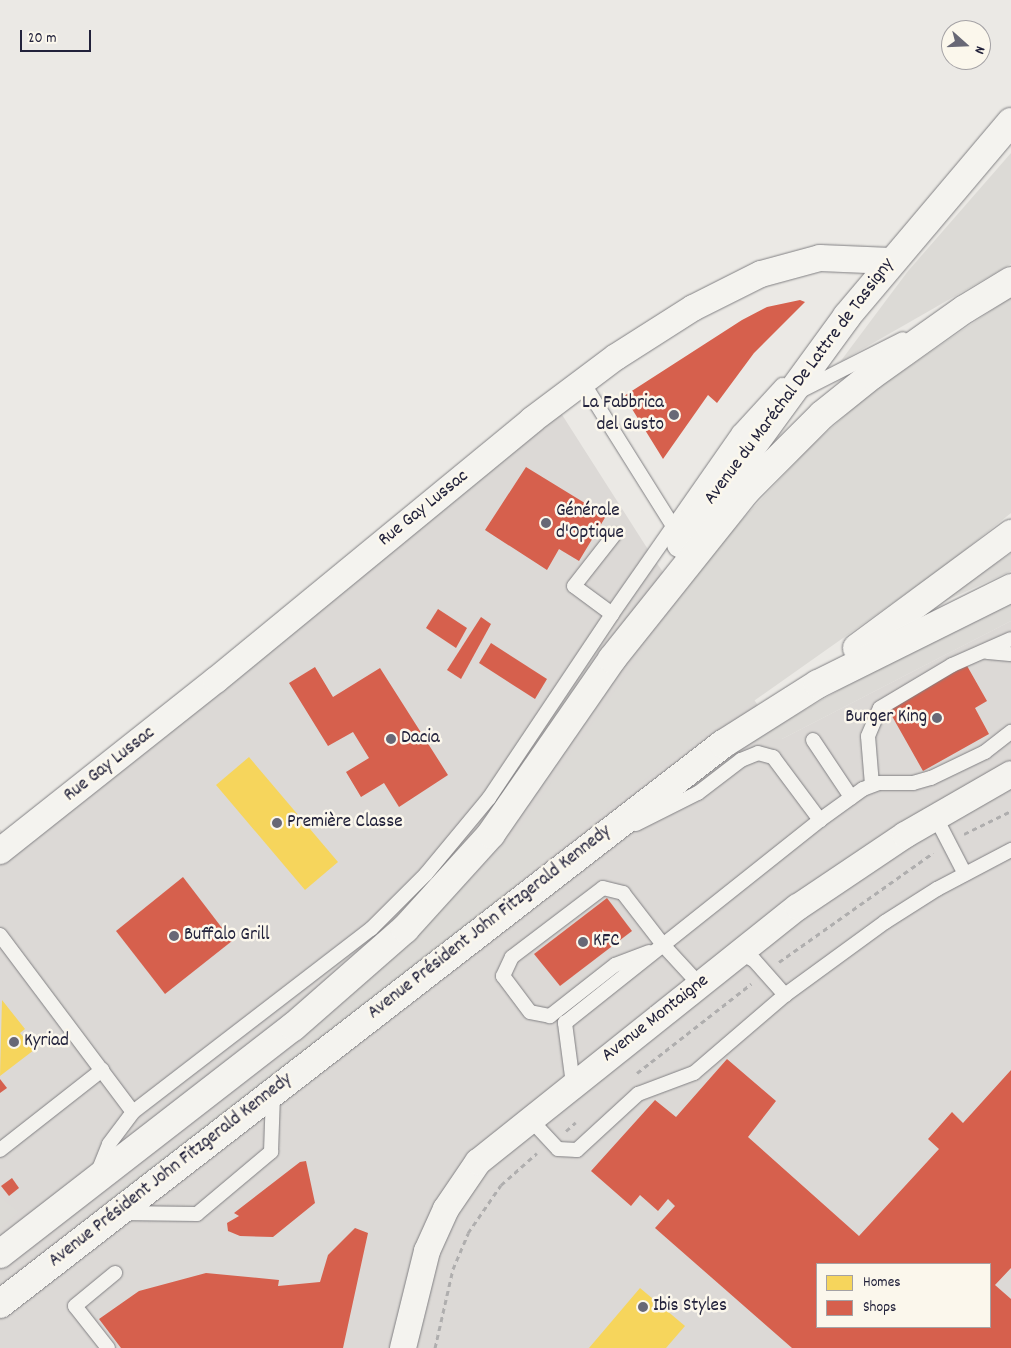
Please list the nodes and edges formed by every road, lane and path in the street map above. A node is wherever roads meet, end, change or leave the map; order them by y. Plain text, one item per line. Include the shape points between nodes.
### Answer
1 (1011, 122) edge
2 (891, 261) junction
3 (1011, 281) edge
4 (965, 309) junction
5 (847, 316) junction
6 (582, 382) junction
7 (786, 398) junction
8 (750, 419) junction
9 (673, 526) junction
10 (614, 534) dead end
11 (1011, 534) edge
12 (1011, 588) edge
13 (612, 614) junction
14 (1011, 640) edge
15 (983, 652) junction
16 (1011, 654) edge
17 (612, 659) junction
18 (755, 722) junction
19 (1011, 732) edge
20 (813, 740) dead end
21 (1011, 774) edge
22 (872, 785) junction
23 (851, 797) junction
24 (1011, 811) edge
25 (936, 816) junction
26 (820, 820) junction
27 (949, 842) junction
28 (583, 850) junction
29 (1011, 850) edge
30 (0, 851) edge
31 (965, 874) junction
32 (0, 935) edge
33 (664, 946) junction
34 (740, 953) junction
35 (765, 972) junction
36 (700, 985) junction
37 (785, 995) junction
38 (266, 1048) junction
39 (102, 1070) junction
40 (634, 1076) dead end
41 (573, 1084) junction
42 (273, 1092) junction
43 (134, 1112) junction
44 (581, 1118) dead end
45 (530, 1119) junction
46 (551, 1143) junction
47 (0, 1150) edge
48 (94, 1181) junction
49 (118, 1214) junction
50 (0, 1254) edge
51 (115, 1273) dead end
52 (0, 1274) edge
53 (0, 1304) edge
54 (108, 1348) edge
55 (402, 1348) edge
56 (434, 1348) edge

1 - 2 main road, Avenue du Maréchal De Lattre de Tassigny
2 - 5 main road, Avenue du Maréchal De Lattre de Tassigny
2 - 6 street, Rue Gay Lussac via 820,258 760,274 661,327
3 - 4 main road, Avenue Président John Fitzgerald Kennedy
4 - 7 lane
4 - 17 main road, Avenue Président John Fitzgerald Kennedy via 878,370 798,438 722,520
5 - 7 main road, Avenue du Maréchal De Lattre de Tassigny
5 - 8 lane
6 - 9 lane
6 - 30 street, Rue Gay Lussac
7 - 8 lane
7 - 17 main road, Avenue du Maréchal De Lattre de Tassigny via 678,548
8 - 9 lane
9 - 13 lane
10 - 13 lane via 574,586
11 - 18 main road
12 - 18 main road, Avenue Président John Fitzgerald Kennedy via 853,665
13 - 43 lane via 489,798 415,887 371,929
14 - 15 lane
15 - 16 lane
15 - 22 lane via 944,670 877,712 868,736
17 - 38 main road, Avenue Président John Fitzgerald Kennedy via 516,802 449,884 369,963
18 - 28 main road, Avenue Président John Fitzgerald Kennedy
19 - 22 lane via 985,752 931,778 913,783
20 - 23 lane
21 - 25 street, Avenue Montaigne
22 - 23 lane
23 - 26 lane
24 - 27 path
25 - 27 lane
25 - 34 street, Avenue Montaigne via 847,872
26 - 28 lane via 773,757 758,753 741,760 698,793
26 - 33 lane
27 - 31 lane
27 - 35 path
28 - 42 main road, Avenue Président John Fitzgerald Kennedy
29 - 31 lane
31 - 37 lane via 885,922
32 - 39 lane
33 - 33 lane via 623,893 603,888 512,957 503,976 530,1012 550,1016 615,965
33 - 36 lane
33 - 41 lane via 565,1023
34 - 35 lane via 754,960
34 - 36 street, Avenue Montaigne
35 - 37 lane
35 - 40 path
36 - 41 street, Avenue Montaigne
37 - 46 lane via 694,1073 675,1083 645,1089 576,1150 564,1151
38 - 48 main road, Avenue Président John Fitzgerald Kennedy
38 - 52 main road, Avenue Président John Fitzgerald Kennedy via 198,1119
39 - 43 lane
39 - 47 lane
41 - 45 street, Avenue Montaigne
42 - 49 main road, Avenue Président John Fitzgerald Kennedy
42 - 49 lane via 271,1152 197,1214
43 - 48 lane via 109,1144
44 - 46 path
45 - 46 lane
45 - 55 street, Avenue Montaigne via 478,1162 446,1209 421,1268
46 - 56 path via 501,1185 468,1232 453,1269
48 - 50 main road, Avenue Président John Fitzgerald Kennedy
49 - 53 main road, Avenue Président John Fitzgerald Kennedy
51 - 54 lane via 75,1306

